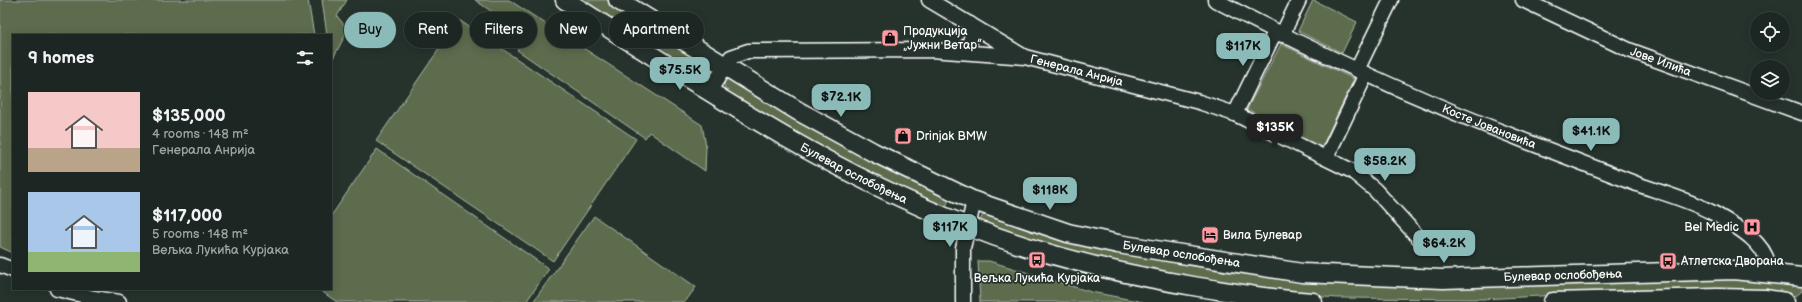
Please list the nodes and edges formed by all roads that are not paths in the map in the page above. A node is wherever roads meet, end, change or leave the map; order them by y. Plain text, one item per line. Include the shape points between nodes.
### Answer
1 (565, 0) edge
2 (618, 0) edge
3 (929, 0) edge
4 (1215, 0) edge
5 (1299, 0) edge
6 (1391, 0) edge
7 (1523, 0) edge
8 (970, 24) junction
9 (1279, 33) junction
10 (961, 51) junction
11 (1025, 57) junction
12 (724, 67) junction
13 (1361, 72) junction
14 (709, 92) junction
15 (1802, 113) edge
16 (1235, 114) junction
17 (1326, 158) junction
18 (974, 201) junction
19 (967, 226) junction
20 (1419, 238) dead end
21 (0, 265) edge
22 (12, 270) edge
23 (1769, 272) junction
24 (1802, 277) edge
25 (61, 290) edge
26 (119, 302) edge
27 (963, 302) edge
28 (1313, 302) edge
29 (1553, 302) edge
30 (1784, 302) edge

1 - 14 main road, Булевар ослобођења
2 - 12 main road, Булевар ослобођења
3 - 8 street
4 - 9 street, Косте Јовановића
5 - 9 street
6 - 13 street
7 - 15 street, Јове Илића via 1629,50
8 - 10 street via 971,41
8 - 11 street
9 - 13 street, Косте Јовановића
9 - 16 street
10 - 11 street, Генерала Анрија
10 - 12 street, Генерала Анрија via 766,50 736,54
11 - 16 street, Генерала Анрија via 1199,102
12 - 14 street, Генерала Анрија
12 - 18 main road, Булевар ослобођења via 834,132
13 - 17 street
13 - 23 street, Косте Јовановића via 1526,142 1712,212 1758,244 1768,260
14 - 19 main road, Булевар ослобођења via 884,190
16 - 17 street, Генерала Анрија
17 - 20 street, Генерала Анрија via 1362,179
18 - 19 street
18 - 23 main road, Булевар ослобођења via 1068,233 1118,244 1302,273 1442,278 1717,270
19 - 27 street via 963,248
19 - 28 main road, Булевар ослобођења via 1041,251 1103,268 1242,294
21 - 22 street
23 - 24 main road, Булевар ослобођења
25 - 26 street
29 - 30 main road via 1717,298

